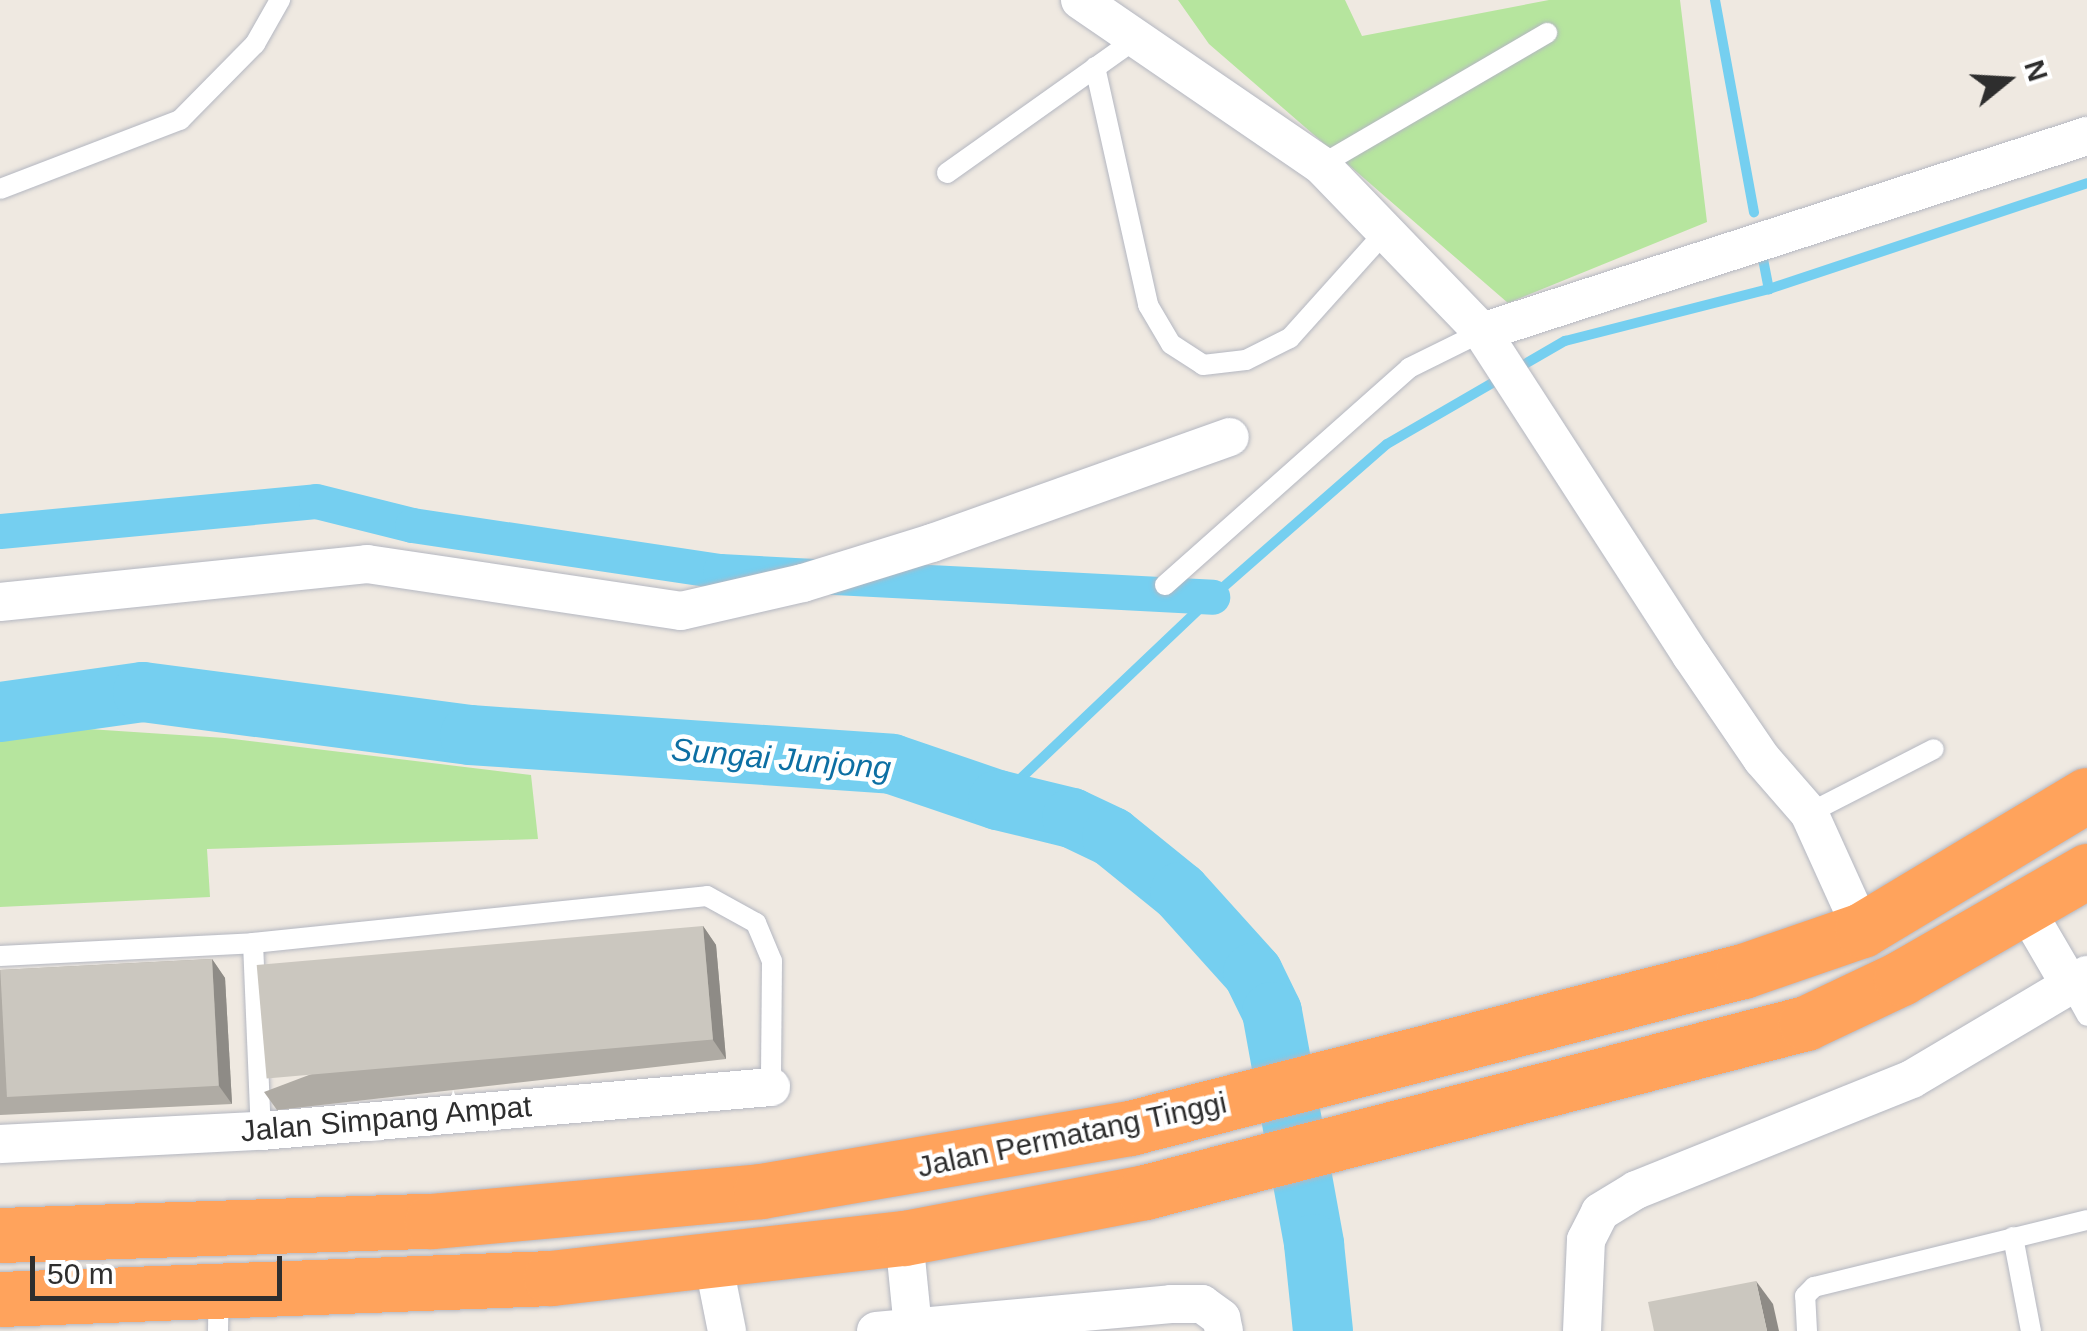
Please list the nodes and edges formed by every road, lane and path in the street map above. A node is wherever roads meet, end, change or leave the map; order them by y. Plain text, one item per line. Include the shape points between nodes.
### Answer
1 (280, 0) edge
2 (1080, 0) edge
3 (1547, 33) dead end
4 (1134, 40) junction
5 (1095, 68) junction
6 (2087, 136) edge
7 (1321, 165) junction
8 (947, 173) dead end
9 (0, 189) edge
10 (1386, 231) junction
11 (1493, 346) junction
12 (1230, 437) dead end
13 (1164, 585) dead end
14 (0, 602) edge
15 (1934, 749) dead end
16 (2087, 795) edge
17 (1809, 813) junction
18 (2087, 871) edge
19 (2026, 908) junction
20 (1862, 930) junction
21 (254, 943) junction
22 (0, 956) edge
23 (2081, 992) edge
24 (771, 1087) joint
25 (261, 1131) junction
26 (0, 1144) edge
27 (2087, 1220) edge
28 (0, 1235) edge
29 (2013, 1237) junction
30 (904, 1238) junction
31 (713, 1261) junction
32 (0, 1300) edge
33 (219, 1311) edge
34 (894, 1330) edge
35 (727, 1331) edge
36 (1224, 1331) edge
37 (1582, 1331) edge
38 (1807, 1331) edge
39 (2030, 1331) edge

1 - 9 lane via 255,44 180,120
2 - 4 street
3 - 7 lane
4 - 5 lane
4 - 7 street
5 - 8 lane
5 - 10 lane via 1148,305 1171,344 1203,365 1246,360 1290,338
6 - 11 street
7 - 10 street
10 - 11 street
11 - 13 lane via 1409,368
11 - 17 street via 1690,655
12 - 14 street via 803,583 680,611 367,564
15 - 17 lane
16 - 20 highway, Jalan Permatang Tinggi
17 - 20 street
18 - 19 highway
19 - 23 street
19 - 30 highway via 1806,1023 1146,1192
20 - 28 highway, Jalan Permatang Tinggi via 1743,972 1130,1128 761,1192 432,1221
21 - 22 lane
21 - 24 lane via 707,896 756,924 772,961
21 - 25 lane
23 - 37 street via 1912,1079 1636,1190 1600,1212 1586,1240
24 - 25 street, Jalan Simpang Ampat
25 - 26 street, Jalan Simpang Ampat
27 - 29 lane
29 - 38 lane via 1814,1287 1805,1296
29 - 39 lane
30 - 31 highway
30 - 34 street
31 - 33 highway
31 - 35 street
32 - 33 highway
34 - 36 street via 1202,1304 1221,1318

